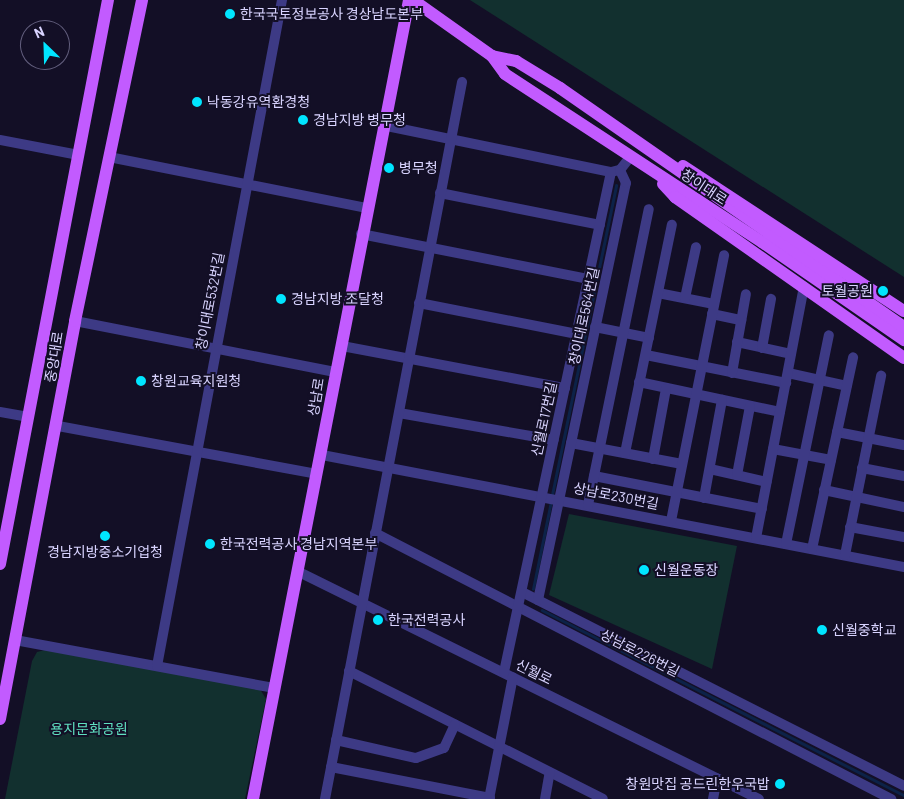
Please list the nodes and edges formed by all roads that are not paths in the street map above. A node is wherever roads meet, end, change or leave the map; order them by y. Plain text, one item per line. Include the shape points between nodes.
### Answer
1 (108, 0) edge
2 (142, 0) edge
3 (282, 0) edge
4 (409, 0) edge
5 (413, 0) edge
6 (492, 56) junction
7 (462, 82) dead end
8 (382, 125) junction
9 (451, 139) junction
10 (0, 140) edge
11 (79, 155) junction
12 (109, 157) junction
13 (630, 157) junction
14 (666, 164) junction
15 (616, 171) junction
16 (651, 171) junction
17 (246, 183) junction
18 (440, 193) junction
19 (366, 208) junction
20 (649, 209) dead end
21 (600, 225) junction
22 (672, 225) dead end
23 (361, 234) junction
24 (696, 247) dead end
25 (430, 249) junction
26 (724, 255) dead end
27 (588, 279) junction
28 (804, 287) junction
29 (658, 293) junction
30 (746, 294) dead end
31 (685, 298) junction
32 (771, 299) dead end
33 (419, 302) junction
34 (713, 309) junction
35 (904, 311) edge
36 (582, 315) junction
37 (741, 320) junction
38 (75, 321) junction
39 (596, 322) junction
40 (904, 327) edge
41 (623, 333) junction
42 (577, 334) junction
43 (829, 335) dead end
44 (649, 338) junction
45 (904, 340) edge
46 (737, 342) junction
47 (342, 346) junction
48 (762, 348) junction
49 (215, 349) junction
50 (646, 354) junction
51 (791, 354) junction
52 (853, 357) dead end
53 (904, 358) edge
54 (410, 359) junction
55 (702, 367) junction
56 (334, 372) junction
57 (732, 372) junction
58 (881, 376) dead end
59 (787, 378) junction
60 (819, 380) junction
61 (639, 382) junction
62 (847, 386) junction
63 (565, 388) junction
64 (666, 389) junction
65 (696, 395) junction
66 (722, 400) junction
67 (750, 406) junction
68 (0, 412) edge
69 (780, 412) junction
70 (399, 413) junction
71 (28, 417) junction
72 (58, 426) junction
73 (837, 432) junction
74 (868, 438) junction
75 (554, 440) junction
76 (571, 444) junction
77 (904, 445) edge
78 (599, 449) junction
79 (773, 449) junction
80 (196, 450) junction
81 (625, 454) junction
82 (322, 455) junction
83 (804, 455) junction
84 (653, 460) junction
85 (831, 460) junction
86 (682, 464) junction
87 (388, 468) junction
88 (862, 468) junction
89 (710, 469) junction
90 (317, 474) junction
91 (737, 475) junction
92 (594, 476) junction
93 (904, 476) edge
94 (767, 482) junction
95 (824, 490) junction
96 (677, 492) junction
97 (544, 496) junction
98 (704, 498) junction
99 (856, 498) junction
100 (558, 499) junction
101 (588, 505) junction
102 (904, 507) edge
103 (762, 510) junction
104 (671, 521) junction
105 (850, 527) junction
106 (375, 533) junction
107 (904, 537) edge
108 (756, 538) junction
109 (786, 544) junction
110 (812, 549) junction
111 (845, 555) junction
112 (0, 564) edge
113 (904, 567) edge
114 (297, 571) junction
115 (522, 592) junction
116 (538, 600) junction
117 (362, 604) junction
118 (518, 606) junction
119 (15, 640) junction
120 (157, 666) junction
121 (349, 671) junction
122 (509, 674) junction
123 (274, 688) junction
124 (0, 719) edge
125 (454, 724) junction
126 (336, 740) junction
127 (500, 746) junction
128 (330, 767) junction
129 (550, 772) junction
130 (717, 778) junction
131 (904, 786) edge
132 (490, 798) edge
133 (253, 799) edge
134 (325, 799) edge
135 (545, 799) edge
136 (603, 799) edge
137 (713, 799) edge
138 (759, 799) edge
139 (890, 799) edge

1 - 11 main road, 중앙대로
2 - 12 main road, 중앙대로
3 - 17 street, 창이대로532번길
4 - 8 main road, 상남로
5 - 6 main road, 창이대로
6 - 13 main road, 창이대로 via 505,74
6 - 14 main road, 창이대로 via 516,61 538,74
7 - 9 street
8 - 9 street
8 - 19 main road, 상남로
9 - 15 street
9 - 18 street
10 - 11 street
11 - 71 main road, 중앙대로
12 - 17 street
12 - 38 main road, 중앙대로
13 - 15 street
13 - 16 main road, 창이대로
14 - 35 main road via 684,166
14 - 40 main road, 창이대로
15 - 21 street, 신월로17번길
15 - 39 street, 창이대로564번길 via 626,183
16 - 28 main road via 675,197
16 - 45 main road, 창이대로 via 762,242
17 - 19 street
17 - 49 street, 창이대로532번길
18 - 21 street
18 - 25 street
19 - 23 main road, 상남로
20 - 41 street
21 - 27 street, 신월로17번길
22 - 29 street
23 - 25 street
23 - 47 main road, 상남로
24 - 31 street
25 - 27 street
25 - 33 street
26 - 34 street
27 - 36 street, 신월로17번길
28 - 51 street
28 - 53 main road
29 - 31 street
29 - 44 street
30 - 37 street
31 - 34 street
32 - 48 street
33 - 42 street
33 - 54 street
34 - 37 street
34 - 55 street
36 - 39 street
36 - 42 street, 신월로17번길
37 - 46 street
38 - 49 street
38 - 72 main road, 중앙대로
39 - 41 street
39 - 76 street, 창이대로564번길
41 - 44 street
41 - 78 street
42 - 63 street, 신월로17번길
43 - 60 street
44 - 50 street
46 - 48 street
46 - 57 street
47 - 54 street
47 - 56 main road, 상남로
48 - 51 street
49 - 56 street
49 - 80 street, 창이대로532번길
50 - 55 street
50 - 61 street
51 - 59 street
52 - 62 street
54 - 63 street
54 - 70 street
55 - 57 street
55 - 65 street
56 - 82 main road, 상남로
57 - 59 street
58 - 74 street
59 - 60 street
59 - 69 street
60 - 62 street
60 - 83 street
61 - 64 street
61 - 81 street
62 - 73 street
63 - 75 street, 신월로17번길
64 - 65 street
64 - 84 street
65 - 66 street
65 - 86 street
66 - 67 street
66 - 89 street
67 - 69 street
67 - 91 street
68 - 71 street
69 - 79 street
70 - 75 street
70 - 87 street
71 - 112 main road, 중앙대로
72 - 80 street
72 - 119 main road, 중앙대로
73 - 74 street
73 - 85 street
74 - 77 street
74 - 88 street
75 - 97 street, 신월로17번길
76 - 78 street
76 - 100 street, 창이대로564번길
78 - 81 street
78 - 92 street
79 - 83 street
79 - 94 street
80 - 90 street
80 - 120 street, 창이대로532번길
81 - 84 street
82 - 87 street, 상남로230번길
82 - 90 main road, 상남로
83 - 85 street
83 - 109 street
84 - 86 street
85 - 95 street
86 - 96 street
87 - 97 street, 상남로230번길
87 - 106 street
88 - 93 street
88 - 99 street
89 - 91 street
89 - 98 street
90 - 114 main road, 상남로
91 - 94 street
92 - 96 street
92 - 101 street
94 - 103 street
95 - 99 street
95 - 110 street
96 - 98 street
96 - 104 street
97 - 100 street, 상남로230번길
97 - 115 street, 신월로17번길
98 - 103 street
99 - 102 street
99 - 105 street
100 - 101 street, 상남로230번길
100 - 116 street, 창이대로564번길
101 - 104 street, 상남로230번길
103 - 108 street
104 - 108 street, 상남로230번길
105 - 107 street
105 - 111 street
106 - 117 street
106 - 118 street, 상남로226번길
108 - 109 street, 상남로230번길
109 - 110 street, 상남로230번길
110 - 111 street, 상남로230번길
111 - 113 street, 상남로230번길
114 - 117 street, 신월로
114 - 123 main road, 상남로
115 - 116 street
115 - 118 street, 신월로17번길
116 - 131 street
117 - 121 street
117 - 122 street, 신월로
118 - 122 street, 신월로17번길
118 - 139 street, 상남로226번길
119 - 120 street
119 - 124 main road, 중앙대로
120 - 123 street
121 - 125 street
121 - 126 street
122 - 127 street, 신월로17번길
122 - 130 street, 신월로
123 - 133 main road, 상남로
125 - 126 street via 444,748 416,758
125 - 127 street
126 - 128 street
127 - 129 street
127 - 132 street, 신월로17번길
128 - 132 street
128 - 134 street
129 - 135 street
129 - 136 street
130 - 137 street
130 - 138 street, 신월로

